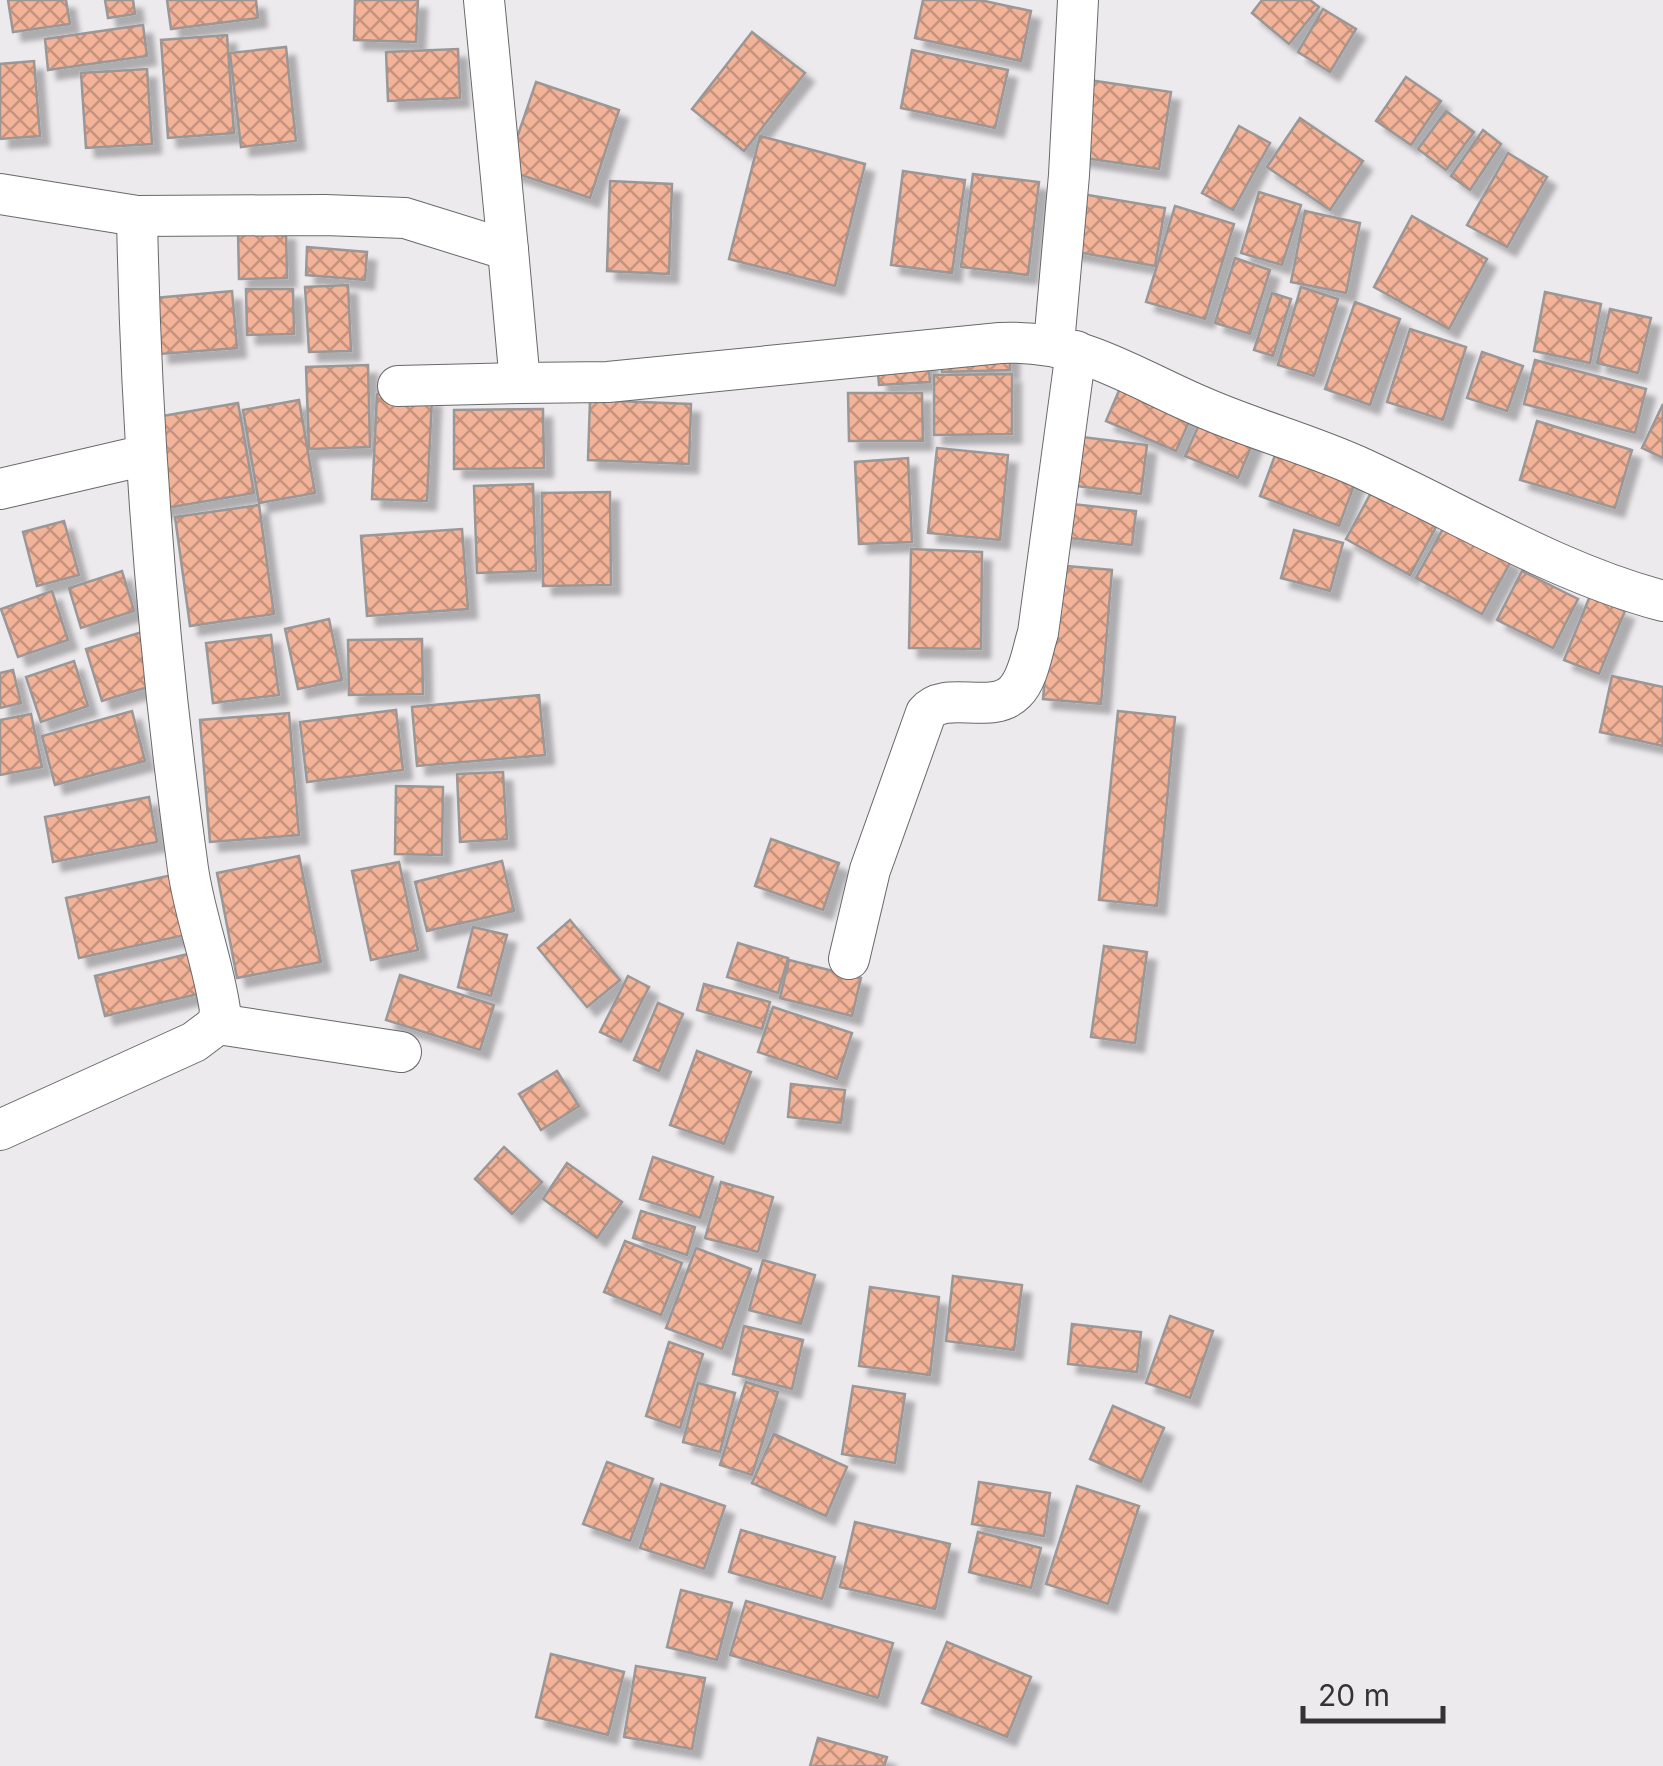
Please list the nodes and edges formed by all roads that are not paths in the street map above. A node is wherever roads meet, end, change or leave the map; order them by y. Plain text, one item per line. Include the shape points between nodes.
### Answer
1 (484, 0) edge
2 (1078, 0) edge
3 (0, 194) edge
4 (138, 216) junction
5 (508, 250) junction
6 (1065, 348) junction
7 (520, 383) junction
8 (398, 386) dead end
9 (146, 455) junction
10 (0, 489) edge
11 (1663, 601) edge
12 (849, 960) dead end
13 (218, 1024) junction
14 (401, 1052) dead end
15 (0, 1130) edge

1 - 5 street
2 - 6 street
3 - 4 street
4 - 5 street via 405,218
4 - 9 street
5 - 7 street
6 - 7 street via 1000,343 608,382
6 - 11 street via 1354,464 1588,576
6 - 12 street via 1038,633 1027,669 1010,696 937,705 926,713 870,870
7 - 8 street
9 - 10 street
9 - 13 street via 189,874 218,995
13 - 14 street
13 - 15 street via 194,1042

